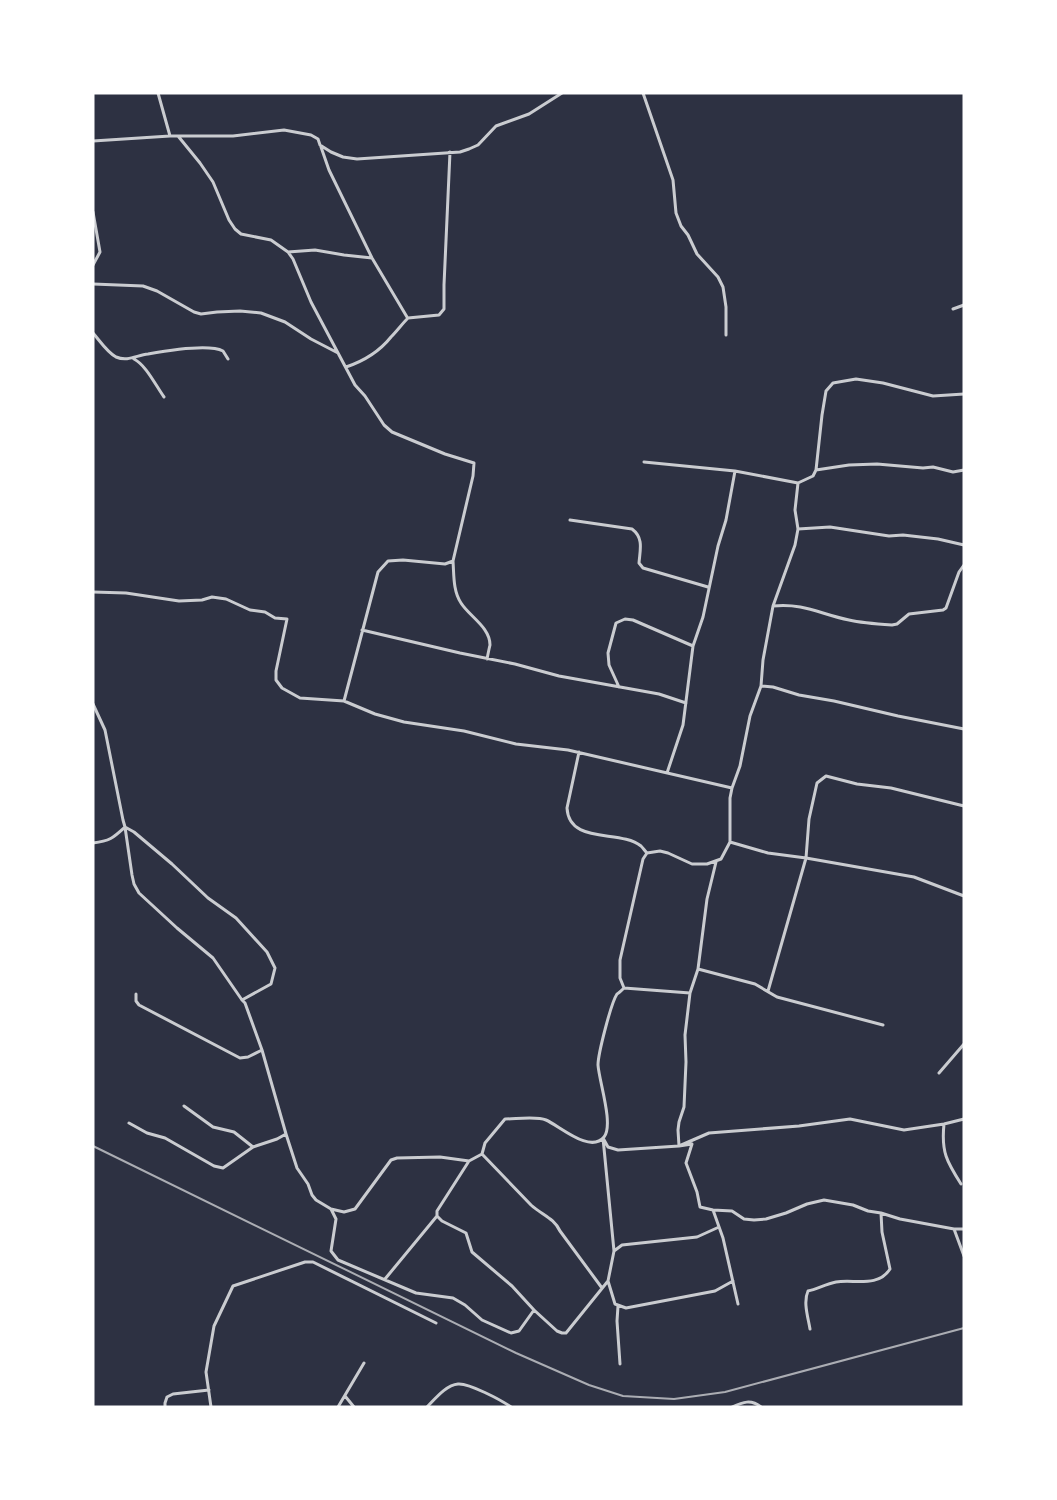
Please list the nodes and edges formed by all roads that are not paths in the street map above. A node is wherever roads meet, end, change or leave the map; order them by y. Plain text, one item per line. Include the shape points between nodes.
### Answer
1 (158, 93) edge
2 (562, 93) edge
3 (642, 93) edge
4 (170, 136) junction
5 (178, 136) junction
6 (93, 141) edge
7 (320, 146) junction
8 (450, 152) junction
9 (93, 212) edge
10 (288, 252) junction
11 (372, 258) junction
12 (93, 265) edge
13 (93, 284) edge
14 (964, 305) edge
15 (953, 309) dead end
16 (408, 318) junction
17 (93, 333) edge
18 (726, 335) dead end
19 (339, 353) junction
20 (134, 359) junction
21 (228, 359) dead end
22 (346, 368) junction
23 (964, 394) edge
24 (164, 397) dead end
25 (644, 462) dead end
26 (964, 470) edge
27 (735, 471) junction
28 (816, 471) junction
29 (798, 483) junction
30 (570, 520) dead end
31 (798, 529) junction
32 (964, 545) edge
33 (453, 561) junction
34 (964, 565) edge
35 (708, 587) junction
36 (93, 592) edge
37 (773, 606) junction
38 (362, 630) junction
39 (693, 646) junction
40 (487, 658) junction
41 (761, 686) junction
42 (620, 687) junction
43 (344, 701) junction
44 (686, 703) junction
45 (93, 704) edge
46 (964, 729) edge
47 (579, 752) junction
48 (667, 773) junction
49 (732, 788) junction
50 (964, 806) edge
51 (125, 827) junction
52 (729, 842) junction
53 (93, 843) edge
54 (647, 853) junction
55 (806, 858) junction
56 (716, 862) junction
57 (964, 896) edge
58 (698, 969) junction
59 (624, 988) junction
60 (768, 991) junction
61 (690, 993) junction
62 (136, 994) dead end
63 (242, 1000) junction
64 (883, 1025) dead end
65 (964, 1044) edge
66 (262, 1050) junction
67 (939, 1073) dead end
68 (184, 1107) dead end
69 (964, 1119) edge
70 (129, 1124) dead end
71 (944, 1125) junction
72 (286, 1134) junction
73 (603, 1138) junction
74 (679, 1146) junction
75 (253, 1147) junction
76 (482, 1154) junction
77 (469, 1161) junction
78 (961, 1184) dead end
79 (331, 1209) junction
80 (712, 1210) junction
81 (881, 1213) junction
82 (437, 1216) junction
83 (719, 1227) junction
84 (954, 1229) junction
85 (964, 1229) edge
86 (614, 1251) junction
87 (964, 1256) edge
88 (384, 1280) junction
89 (608, 1281) junction
90 (733, 1281) junction
91 (602, 1288) junction
92 (738, 1304) dead end
93 (618, 1306) junction
94 (534, 1310) junction
95 (436, 1323) dead end
96 (810, 1329) dead end
97 (364, 1364) dead end
98 (620, 1365) dead end
99 (209, 1390) junction
100 (345, 1396) junction
101 (165, 1407) edge
102 (211, 1407) edge
103 (338, 1407) edge
104 (354, 1407) edge
105 (427, 1407) edge
106 (511, 1407) edge
107 (732, 1407) edge
108 (761, 1407) edge

1 - 4 street
2 - 8 street via 529,114 496,126 478,145
3 - 18 street via 673,180 681,226 723,287
4 - 5 street
4 - 6 street
5 - 7 street via 284,130 311,135
5 - 10 street via 213,182 234,229 272,240
7 - 8 street via 357,159
7 - 11 street
8 - 16 street via 444,309 439,315
9 - 12 street via 100,252
10 - 11 street via 315,250
10 - 19 street
11 - 16 street
13 - 19 street via 143,286 201,314 261,313
14 - 15 street
16 - 22 street via 372,356
17 - 20 street via 114,356
19 - 22 street
20 - 21 street via 166,351 213,348 223,351
20 - 24 street
22 - 33 street via 392,432 474,463
23 - 28 street via 933,396 856,379 833,382 826,391
25 - 27 street
26 - 28 street via 877,464
27 - 29 street
27 - 35 street
28 - 29 street
29 - 31 street
30 - 35 street via 632,529 641,541 639,563 643,568
31 - 32 street via 830,527
31 - 37 street
33 - 38 street via 388,561 378,572
33 - 40 street via 459,601 488,637
34 - 37 street via 946,608 909,614 892,626 849,620 798,605
35 - 39 street
36 - 43 street via 179,601 213,597 287,619 276,680 300,698
37 - 41 street
38 - 40 street
38 - 43 street
39 - 42 street via 633,620 616,623 608,653 609,665
39 - 44 street
40 - 42 street
41 - 46 street
41 - 49 street
42 - 44 street
43 - 47 street via 404,722
44 - 48 street
45 - 51 street via 105,730
47 - 48 street
47 - 54 street via 567,808 575,827 625,839
48 - 49 street
49 - 52 street
50 - 55 street via 826,776 817,783
51 - 53 street via 112,839
51 - 63 street via 132,875 139,893 213,958
51 - 63 street via 236,918 267,952 275,968 271,984
52 - 55 street
52 - 56 street
54 - 56 street via 660,851 692,864
54 - 59 street via 620,960
55 - 57 street via 914,877
55 - 60 street
56 - 58 street
58 - 60 street
58 - 61 street
59 - 61 street
59 - 73 street via 613,1002 600,1050 598,1065 607,1124
60 - 64 street via 777,997
61 - 74 street
62 - 66 street via 139,1005 240,1058
63 - 66 street
65 - 67 street
66 - 72 street
68 - 75 street via 213,1127 234,1132
69 - 71 street
70 - 75 street via 165,1138 214,1166 223,1167
71 - 74 street via 904,1130 850,1119 709,1133
71 - 78 street via 948,1163
72 - 75 street
72 - 79 street via 297,1168 312,1195
73 - 74 street via 608,1147 618,1150
73 - 76 street via 596,1142 581,1140 545,1119 505,1119 485,1143
73 - 86 street
74 - 80 street via 692,1144 687,1167 700,1207
76 - 77 street
76 - 91 street via 531,1205 556,1222
77 - 79 street via 440,1157 391,1160 355,1209
77 - 82 street
79 - 88 street via 336,1219 331,1251 338,1260
80 - 81 street via 732,1211 744,1219 766,1219 824,1200
80 - 83 street
81 - 84 street
81 - 96 street via 890,1269 865,1282 837,1282 808,1291 805,1300
82 - 88 street
82 - 94 street via 466,1233 472,1252
83 - 86 street via 697,1237 622,1245
83 - 90 street
84 - 85 street
84 - 87 street
86 - 89 street
88 - 94 street via 416,1293 453,1298 482,1320 511,1333 519,1331
89 - 91 street
89 - 93 street
90 - 92 street
90 - 93 street via 715,1291 626,1308
91 - 94 street via 566,1333 557,1331
93 - 98 street
95 - 99 street via 313,1262 305,1262 233,1286 214,1326 206,1372
97 - 100 street
99 - 101 street via 173,1394 167,1397
99 - 102 street
100 - 103 street
100 - 104 street
105 - 106 street via 457,1384 493,1396
107 - 108 street via 750,1402

